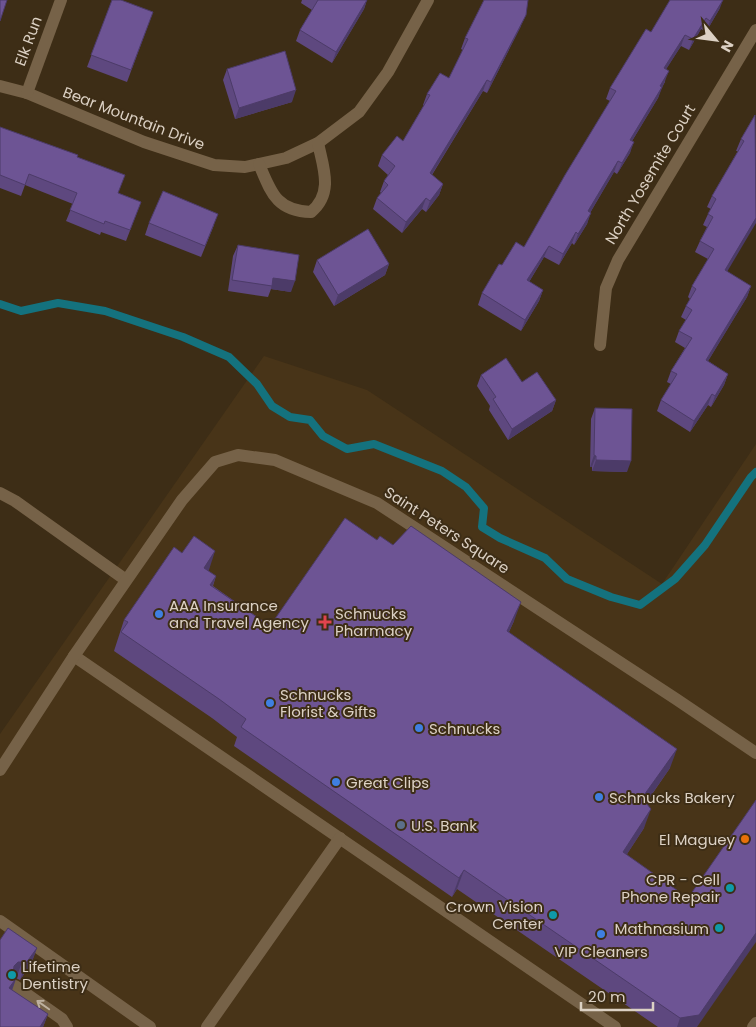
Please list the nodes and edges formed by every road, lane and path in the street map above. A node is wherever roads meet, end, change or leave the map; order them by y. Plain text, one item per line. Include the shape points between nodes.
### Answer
1 (61, 0) edge
2 (428, 0) edge
3 (756, 30) edge
4 (0, 86) edge
5 (27, 93) junction
6 (318, 143) junction
7 (259, 164) junction
8 (600, 345) dead end
9 (0, 493) edge
10 (126, 580) junction
11 (74, 656) junction
12 (756, 753) edge
13 (0, 770) edge
14 (340, 838) junction
15 (0, 921) edge
16 (15, 986) edge
17 (756, 1023) edge
18 (67, 1027) edge
19 (150, 1027) edge
20 (207, 1027) edge
21 (615, 1027) edge
22 (753, 1027) edge

1 - 5 street, Elk Run
2 - 6 street, Bear Mountain Drive via 388,72 359,112
3 - 8 street, North Yosemite Court via 618,260 606,288
4 - 5 street, Bear Mountain Drive
5 - 7 street, Bear Mountain Drive via 144,142 214,165 244,167
6 - 7 street, Bear Mountain Drive via 286,158
6 - 7 street via 326,180 319,206 311,212 287,207 275,197
9 - 10 street
10 - 11 street, Saint Peters Square
10 - 12 street, Saint Peters Square via 182,500 215,462 238,455 275,460 377,503
11 - 13 street, Saint Peters Square
11 - 14 street
14 - 20 street
14 - 21 street
15 - 19 street
18 -> 16 street via 62,1019
17 - 22 street

